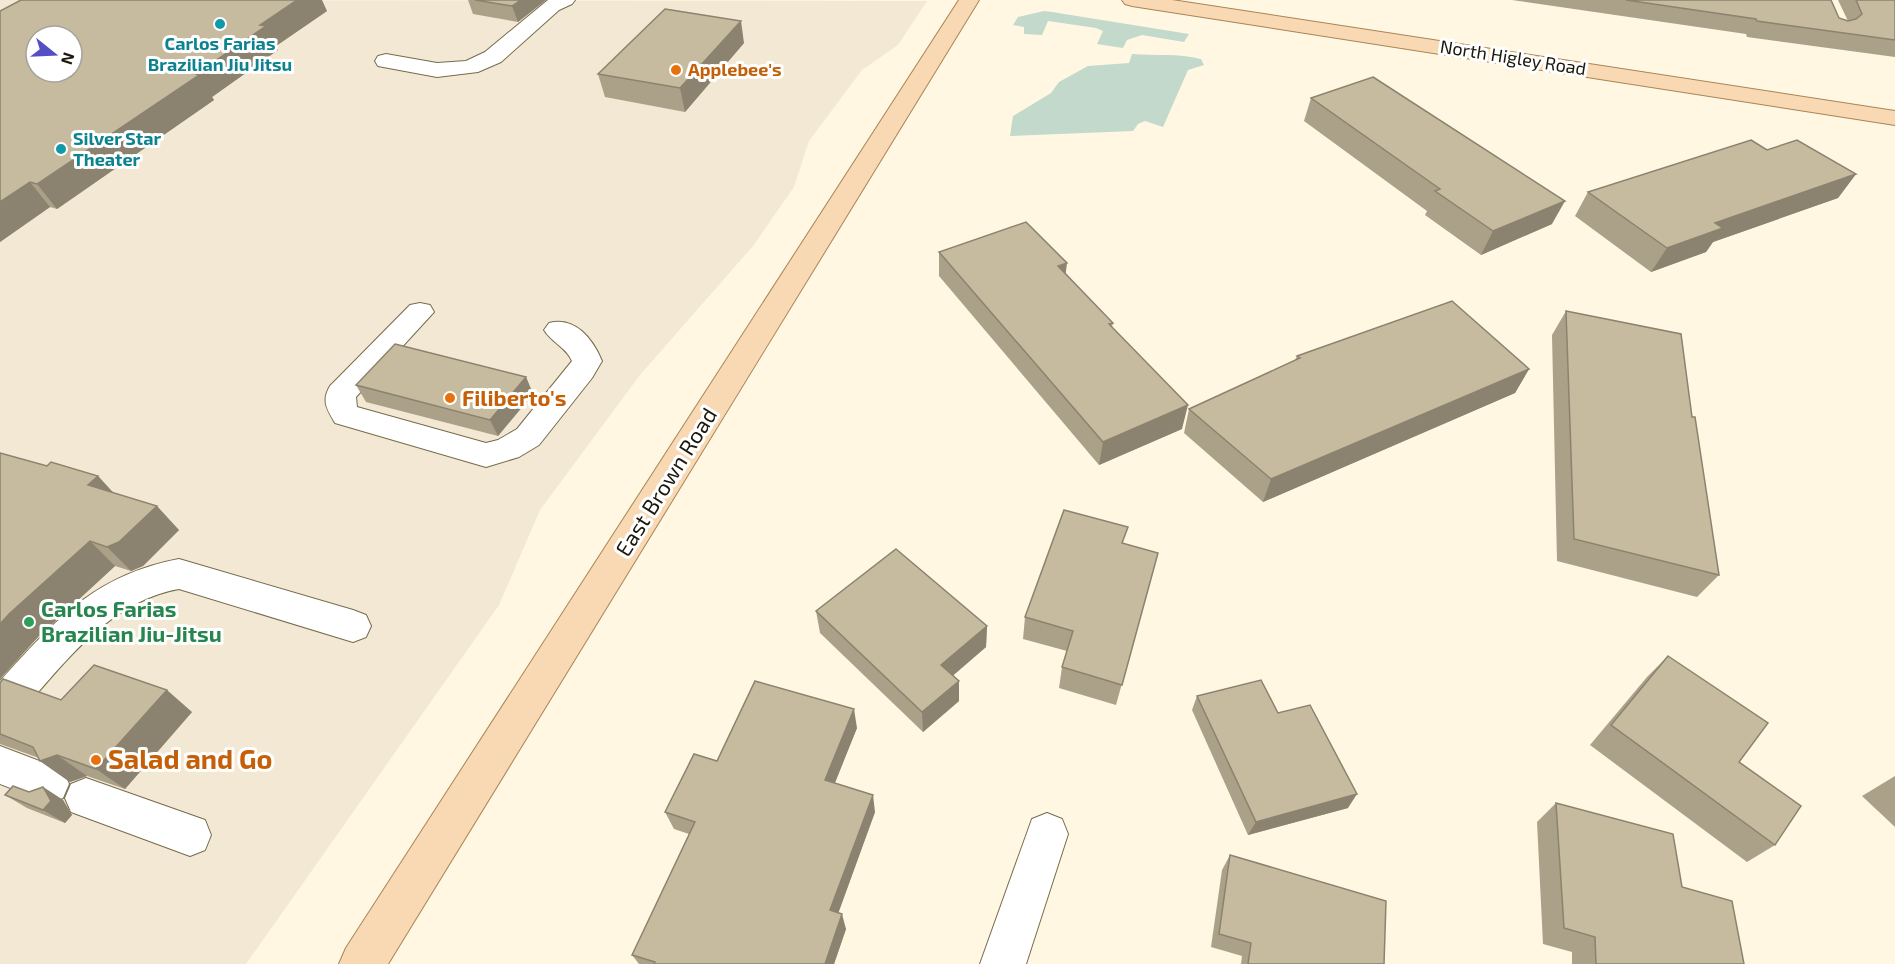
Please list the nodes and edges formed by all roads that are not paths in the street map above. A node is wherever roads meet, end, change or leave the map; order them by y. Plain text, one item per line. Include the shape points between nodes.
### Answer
1 (565, 0) edge
2 (969, 0) edge
3 (1132, 0) edge
4 (386, 61) dead end
5 (1895, 118) edge
6 (420, 312) dead end
7 (560, 330) dead end
8 (353, 626) dead end
9 (0, 708) edge
10 (0, 765) edge
11 (1047, 834) dead end
12 (190, 835) dead end
13 (362, 964) edge
14 (1003, 964) edge

1 - 4 street via 552,6 493,57 470,67 437,70
2 - 13 main road, East Brown Road
3 - 5 main road, North Higley Road
6 - 7 street via 341,394 340,405 346,416 486,455 508,449 528,437 587,361 581,346
8 - 9 street via 179,574 157,578 128,588 82,621
10 - 12 street
11 - 14 street

